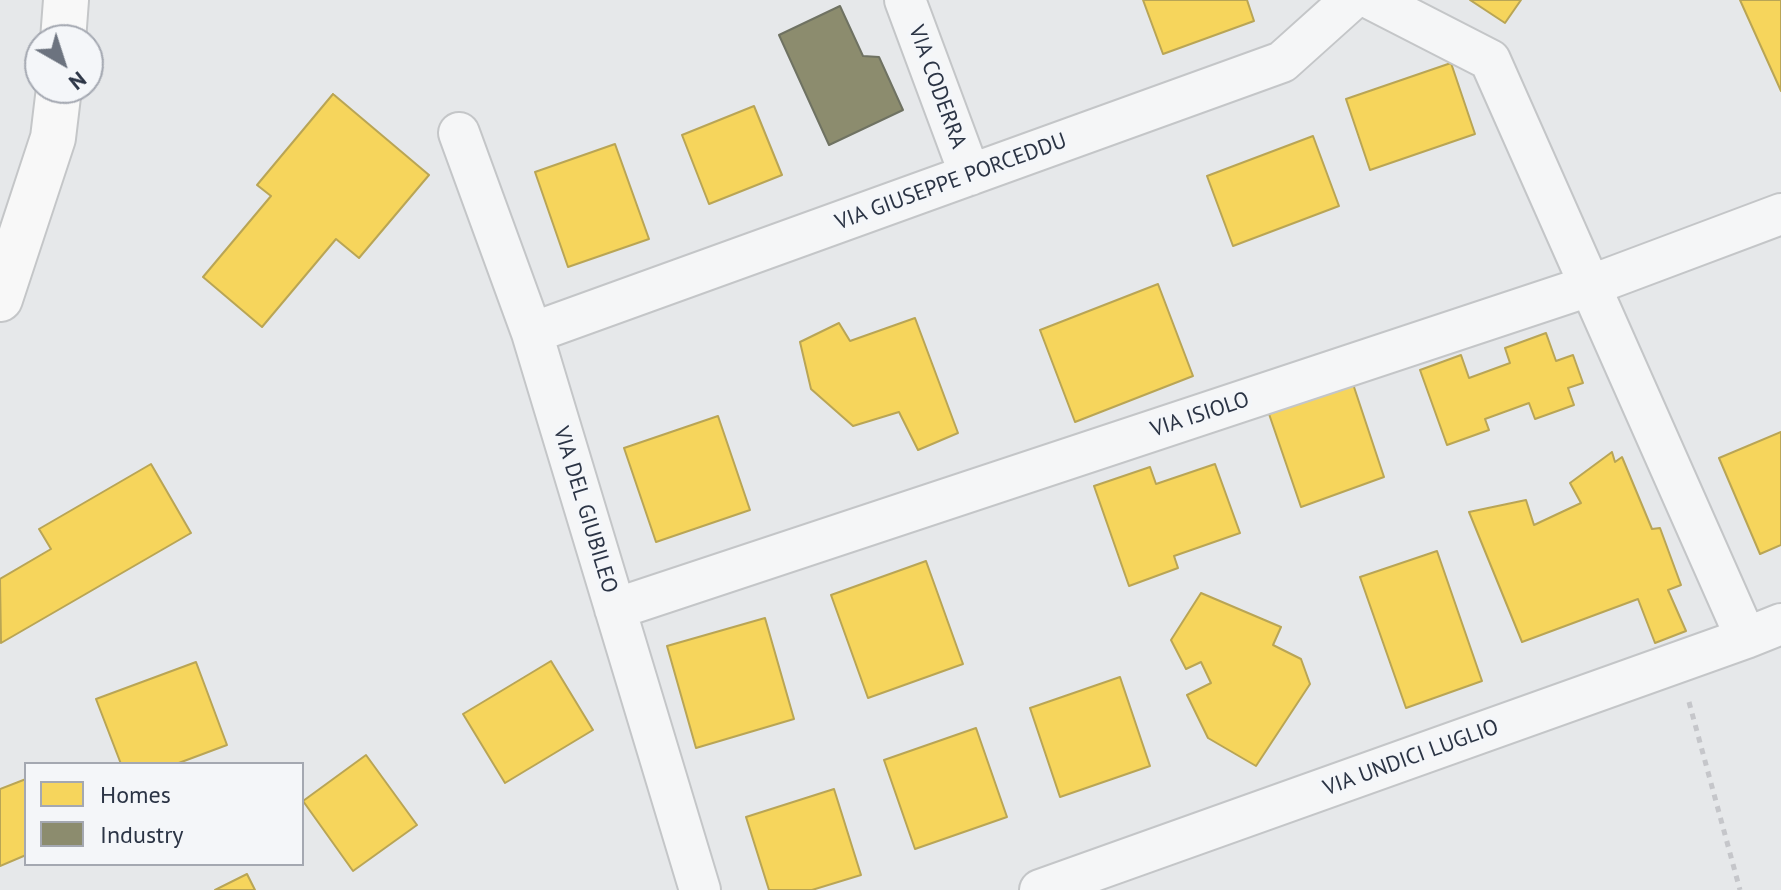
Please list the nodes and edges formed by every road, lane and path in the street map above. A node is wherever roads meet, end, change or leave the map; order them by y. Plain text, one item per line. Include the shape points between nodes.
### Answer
1 (66, 0) edge
2 (905, 0) edge
3 (1351, 0) edge
4 (1373, 0) edge
5 (64, 24) edge
6 (57, 104) edge
7 (459, 133) dead end
8 (970, 175) junction
9 (1781, 214) edge
10 (1589, 286) junction
11 (0, 299) edge
12 (532, 333) junction
13 (615, 609) junction
14 (1764, 631) edge
15 (1678, 662) junction
16 (700, 890) edge
17 (1040, 890) edge
18 (1740, 890) edge

1 - 5 main road
2 - 8 street, VIA CODERRA
3 - 8 street, VIA GIUSEPPE PORCEDDU via 1282,62
4 - 10 street via 1490,60
6 - 11 main road via 53,138
7 - 12 street, VIA DEL GIUBILEO
8 - 12 street, VIA GIUSEPPE PORCEDDU
9 - 10 street, VIA ISIOLO
10 - 13 street, VIA ISIOLO
10 - 14 street
12 - 13 street, VIA DEL GIUBILEO
13 - 16 street, VIA DEL GIUBILEO
14 - 15 street, VIA UNDICI LUGLIO
15 - 17 street, VIA UNDICI LUGLIO
15 - 18 path

